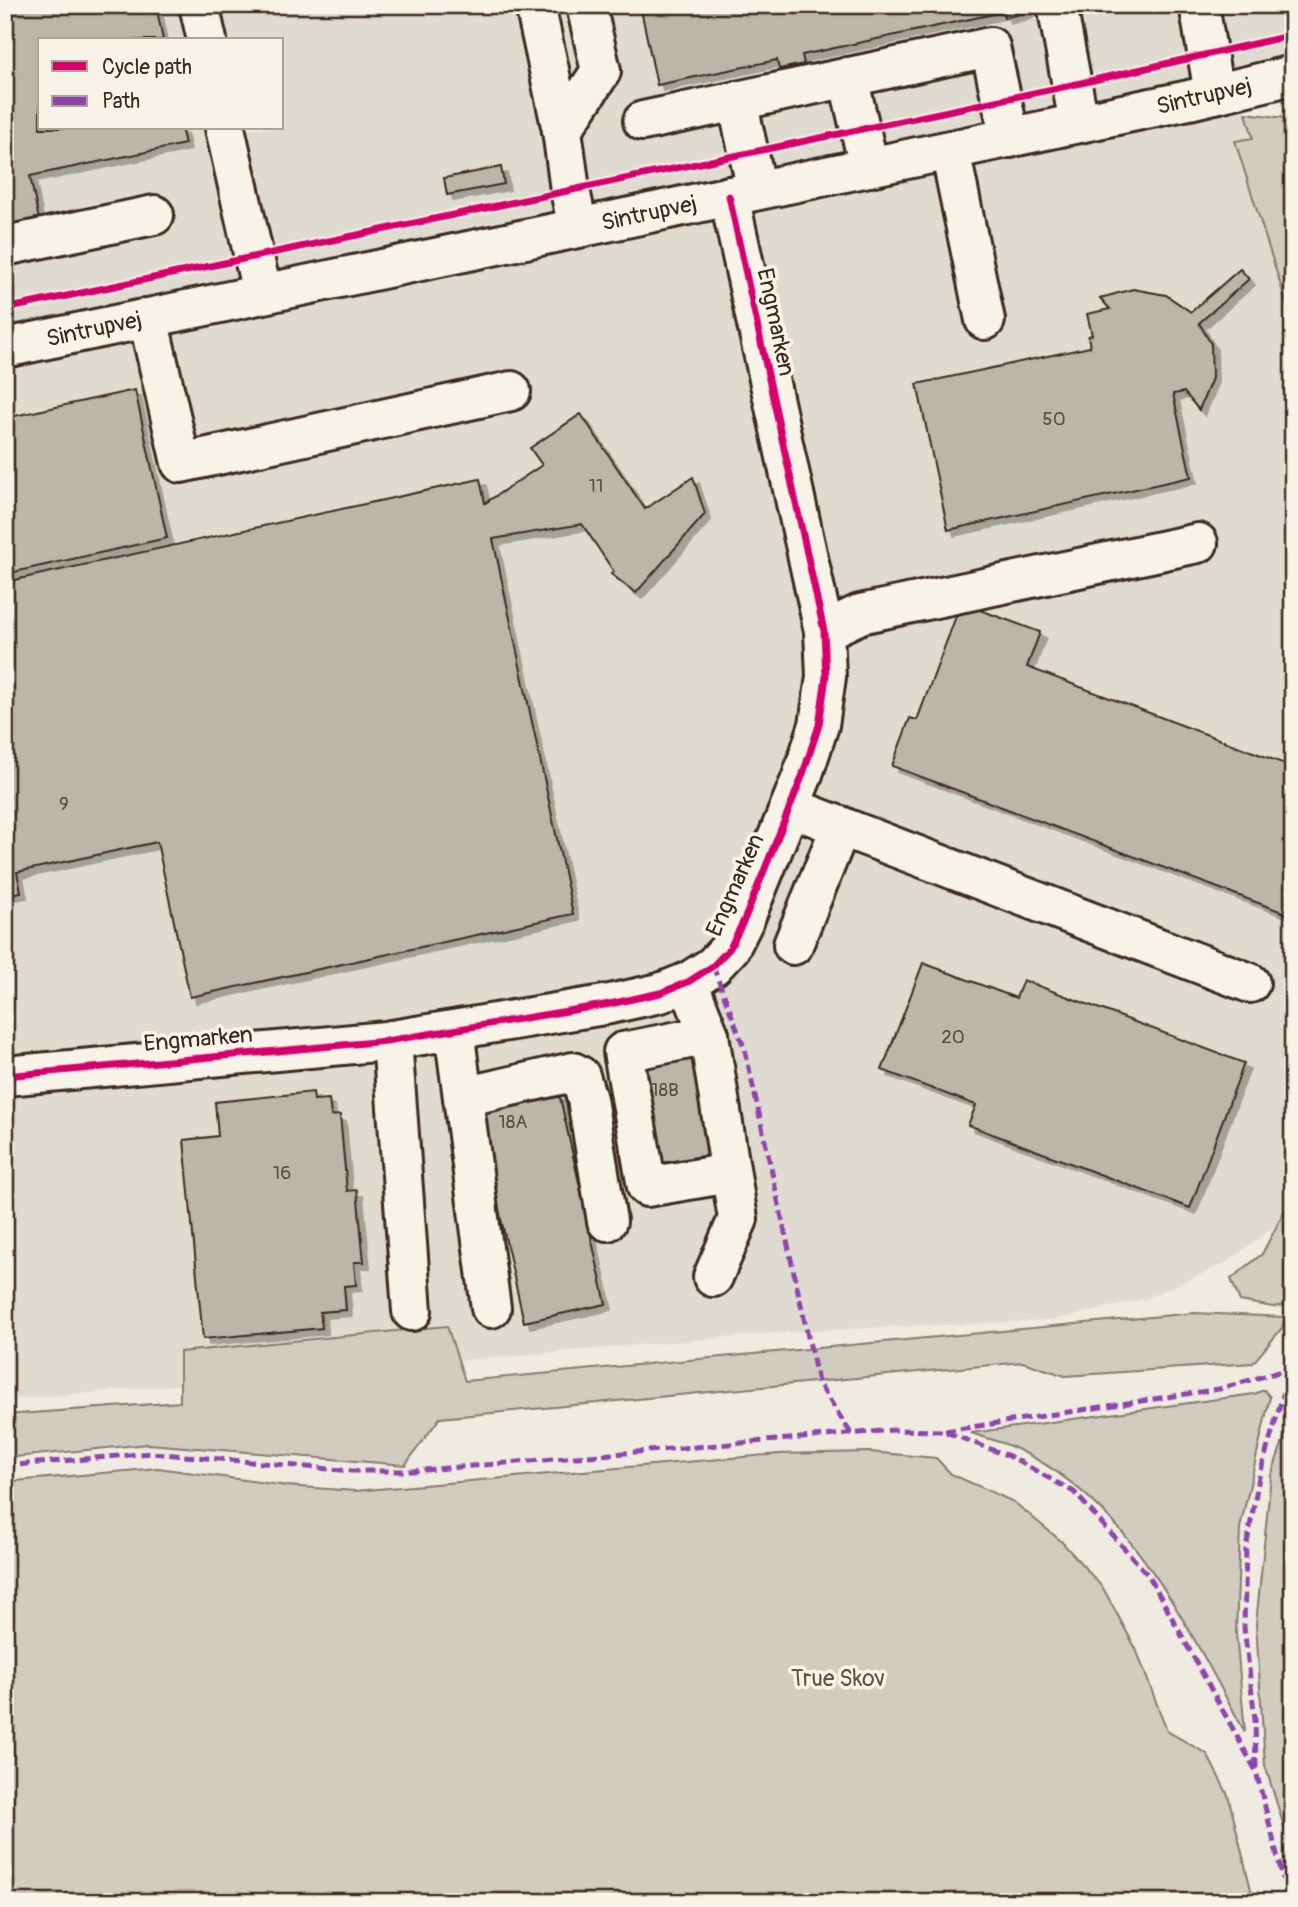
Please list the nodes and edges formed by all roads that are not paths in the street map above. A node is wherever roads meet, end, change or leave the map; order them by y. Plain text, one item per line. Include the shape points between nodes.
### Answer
1 (199, 5) edge
2 (534, 5) edge
3 (586, 5) edge
4 (1057, 5) edge
5 (1200, 10) dead end
6 (206, 38) edge
7 (1293, 75) edge
8 (848, 77) junction
9 (1214, 94) junction
10 (737, 101) junction
11 (643, 121) dead end
12 (1079, 123) junction
13 (225, 130) edge
14 (562, 130) junction
15 (1010, 138) junction
16 (950, 150) junction
17 (869, 167) junction
18 (743, 193) junction
19 (154, 215) dead end
20 (578, 228) junction
21 (5, 246) edge
22 (262, 293) junction
23 (148, 318) junction
24 (985, 320) dead end
25 (5, 348) edge
26 (511, 391) dead end
27 (1198, 543) dead end
28 (824, 631) junction
29 (790, 807) junction
30 (841, 826) junction
31 (793, 945) dead end
32 (688, 982) junction
33 (1250, 983) dead end
34 (454, 1030) junction
35 (709, 1035) junction
36 (392, 1040) junction
37 (5, 1076) edge
38 (463, 1097) junction
39 (730, 1172) junction
40 (607, 1222) dead end
41 (713, 1277) dead end
42 (491, 1308) dead end
43 (412, 1311) dead end

1 - 6 street
2 - 14 street
3 - 14 street via 601,71
4 - 12 street
5 - 9 street
7 - 9 street, Sintrupvej
8 - 10 street
8 - 15 street via 990,47
8 - 17 street
9 - 12 street, Sintrupvej
10 - 11 street
10 - 18 street, Engmarken
12 - 15 street, Sintrupvej
13 - 22 street
14 - 20 street
15 - 16 street, Sintrupvej
16 - 17 street, Sintrupvej
16 - 24 street
17 - 18 street, Sintrupvej
18 - 20 street, Sintrupvej
18 - 28 street, Engmarken
19 - 21 street
20 - 22 street, Sintrupvej
22 - 23 street, Sintrupvej
23 - 25 street, Sintrupvej
23 - 26 street via 181,463
27 - 28 street via 860,614
28 - 29 street, Engmarken via 826,677 819,725
29 - 30 street
29 - 32 street, Engmarken via 730,948
30 - 31 street
30 - 33 street
32 - 34 street, Engmarken via 610,1004
32 - 35 street
34 - 36 street, Engmarken
34 - 38 street
35 - 39 street
35 - 39 street via 623,1052 646,1187
36 - 37 street, Engmarken
36 - 43 street
38 - 40 street via 573,1072 580,1076
38 - 42 street
39 - 41 street via 738,1219

